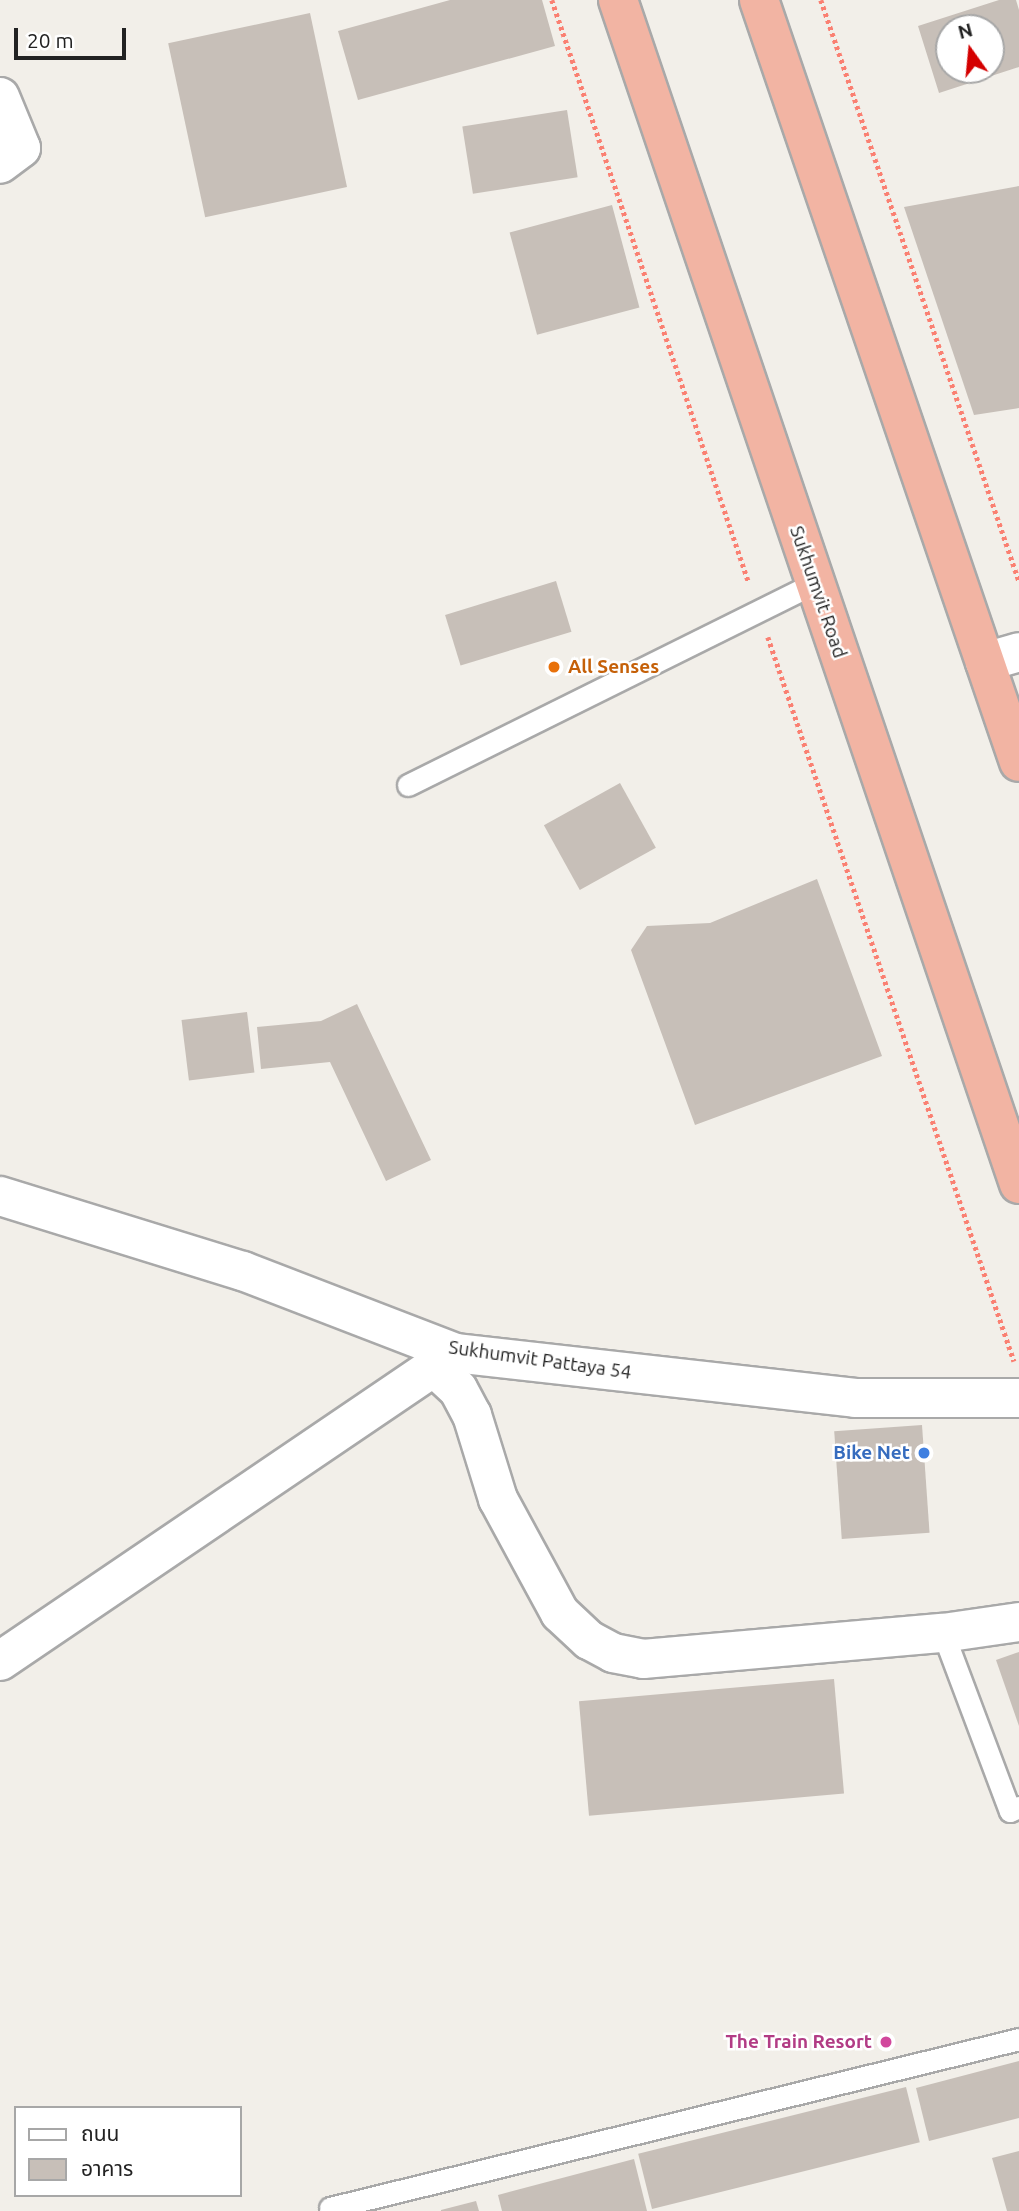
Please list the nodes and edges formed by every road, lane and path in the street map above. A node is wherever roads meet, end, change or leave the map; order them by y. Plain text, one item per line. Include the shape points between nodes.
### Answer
1 (552, 0) edge
2 (618, 0) edge
3 (759, 0) edge
4 (821, 0) edge
5 (0, 97) edge
6 (0, 164) edge
7 (1019, 581) edge
8 (815, 583) junction
9 (759, 612) junction
10 (1002, 657) edge
11 (1016, 741) edge
12 (408, 785) dead end
13 (1019, 1184) edge
14 (0, 1196) edge
15 (444, 1360) junction
16 (1019, 1376) edge
17 (1019, 1398) edge
18 (1019, 1622) edge
19 (943, 1633) junction
20 (0, 1661) edge
21 (1019, 1807) edge
22 (1019, 2039) edge
23 (330, 2208) dead end

1 - 9 path
2 - 8 highway, Sukhumvit Road
3 - 10 highway
4 - 7 path
5 - 6 street via 21,148
8 - 9 lane
8 - 13 highway, Sukhumvit Road
9 - 12 lane
9 - 16 path
10 - 11 highway
14 - 15 street, Sukhumvit Pattaya 54 via 243,1271
15 - 17 street, Sukhumvit Pattaya 54 via 855,1398
15 - 19 street via 472,1415 498,1499 559,1613 612,1653 643,1659
15 - 20 street
18 - 19 street
19 - 21 lane via 1010,1811
22 - 23 lane

